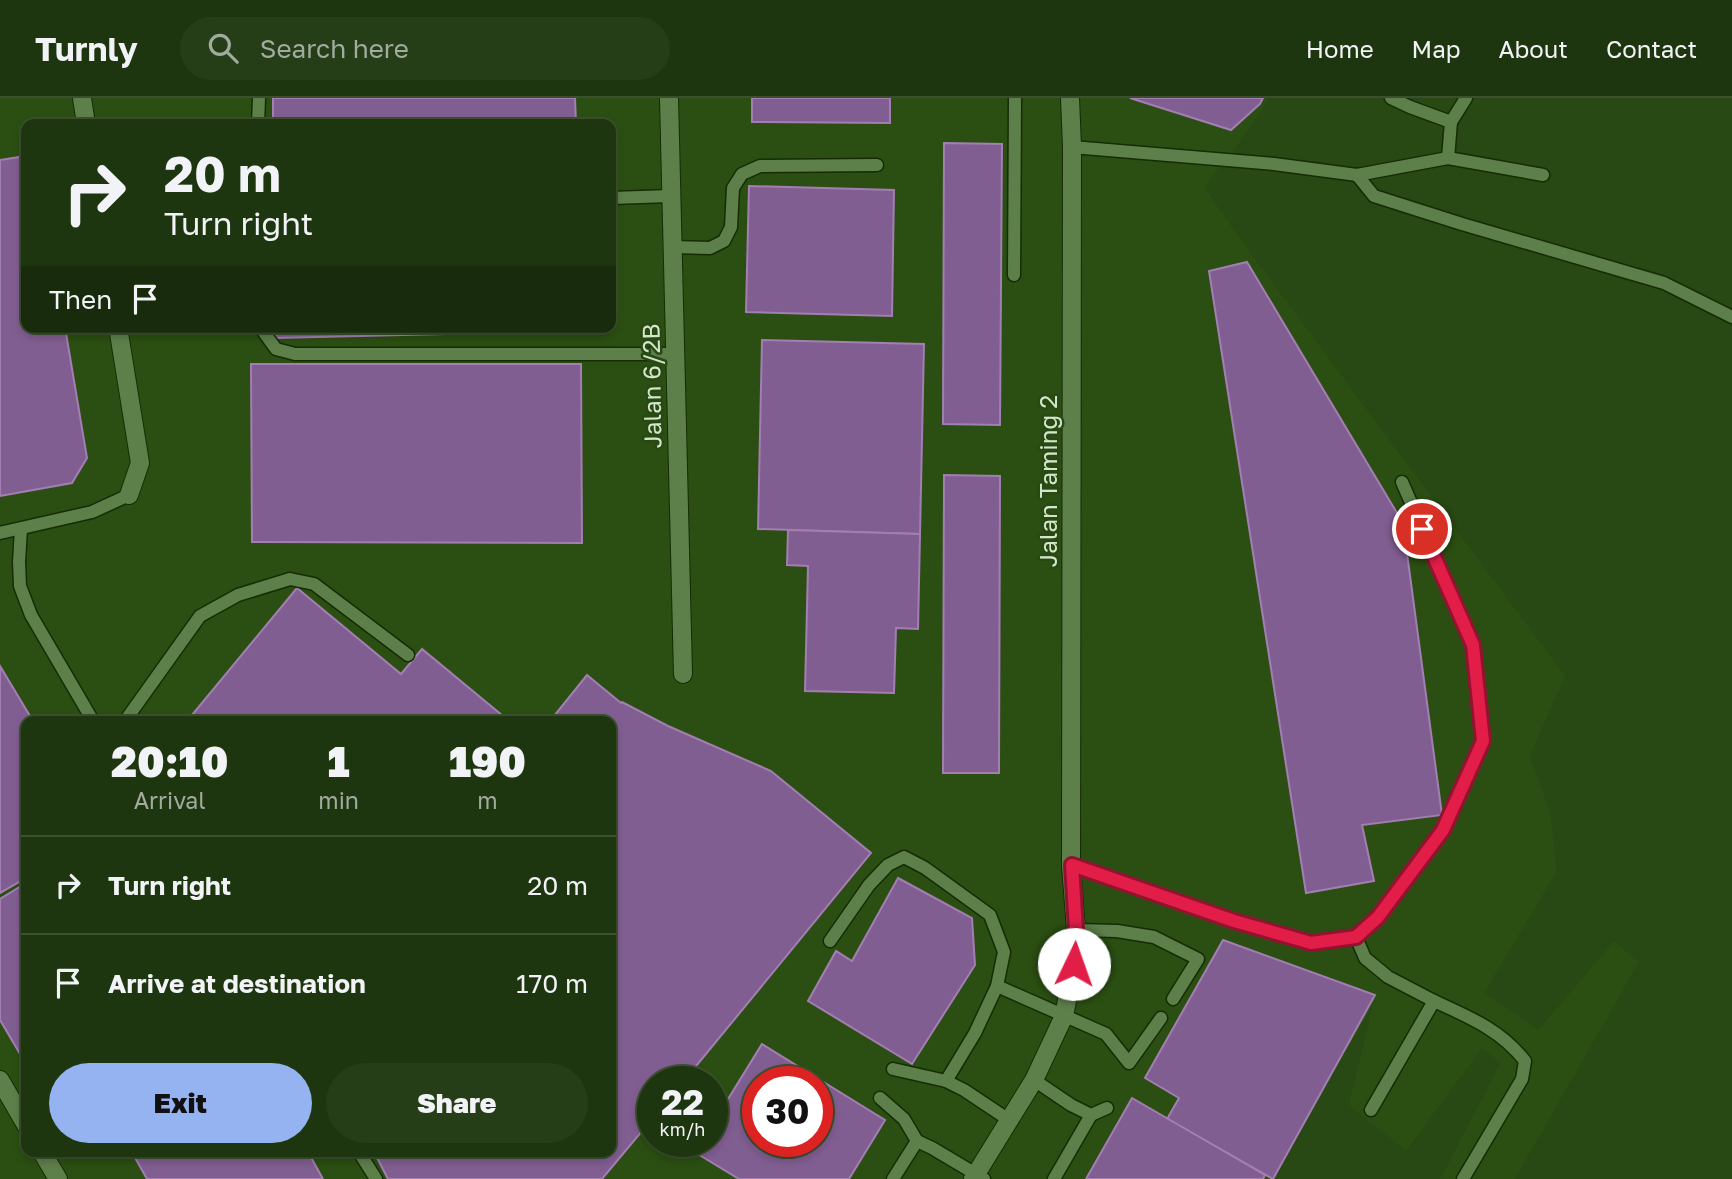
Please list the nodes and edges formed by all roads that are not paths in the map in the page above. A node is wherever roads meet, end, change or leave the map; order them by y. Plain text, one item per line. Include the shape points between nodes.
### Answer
1 (82, 98) edge
2 (259, 98) edge
3 (669, 98) edge
4 (1015, 98) edge
5 (1070, 98) edge
6 (1391, 98) edge
7 (1466, 98) edge
8 (85, 119) edge
9 (258, 119) edge
10 (1451, 122) junction
11 (1072, 147) junction
12 (1448, 158) junction
13 (877, 165) dead end
14 (1357, 175) junction
15 (1543, 175) dead end
16 (671, 196) junction
17 (616, 198) edge
18 (672, 247) junction
19 (1014, 275) dead end
20 (1732, 317) edge
21 (119, 333) edge
22 (264, 333) edge
23 (675, 354) junction
24 (1402, 482) dead end
25 (129, 495) joint
26 (21, 529) junction
27 (0, 533) edge
28 (408, 655) dead end
29 (683, 674) dead end
30 (90, 716) edge
31 (129, 716) edge
32 (1072, 865) junction
33 (1076, 930) junction
34 (1356, 937) junction
35 (830, 941) dead end
36 (997, 986) junction
37 (1173, 999) dead end
38 (1434, 1001) junction
39 (1064, 1016) junction
40 (1161, 1018) dead end
41 (893, 1069) dead end
42 (0, 1080) edge
43 (1034, 1080) junction
44 (946, 1081) junction
45 (880, 1098) dead end
46 (1107, 1108) dead end
47 (1371, 1110) dead end
48 (1091, 1115) junction
49 (21, 1116) edge
50 (1009, 1120) junction
51 (917, 1141) junction
52 (45, 1157) edge
53 (362, 1157) edge
54 (978, 1177) edge
55 (58, 1179) edge
56 (376, 1179) edge
57 (894, 1179) edge
58 (1054, 1179) edge
59 (1463, 1179) edge

1 - 8 street
2 - 9 lane
3 - 16 street, Jalan 6/2B
4 - 19 lane
5 - 11 street, Jalan Taming 2
6 - 10 lane
7 - 10 lane
10 - 12 lane
11 - 14 lane
11 - 32 street, Jalan Taming 2
12 - 14 lane
12 - 15 lane
13 - 18 lane via 760,166 742,174 733,188 731,227 724,241 710,247
14 - 20 lane via 1374,196 1664,283
16 - 17 lane
16 - 18 street, Jalan 6/2B
18 - 23 street, Jalan 6/2B
21 - 25 street via 140,463
22 - 23 lane via 276,349 295,354
23 - 29 street, Jalan 6/2B
24 - 34 lane via 1473,645 1483,741 1443,830 1378,917
25 - 26 lane via 92,512
26 - 27 lane
26 - 30 lane via 20,586 31,615
28 - 31 lane via 314,584 290,579 237,595 201,616
32 - 33 street, Jalan Taming 2
32 - 34 lane via 1311,943
33 - 37 lane via 1154,937 1198,959
33 - 39 street, Jalan Taming 2
34 - 38 lane via 1365,958 1388,977
35 - 36 lane via 869,885 888,865 904,857 990,915 1004,952
36 - 39 lane
36 - 44 lane
38 - 47 lane
38 - 59 lane via 1478,1021 1513,1045 1525,1061 1522,1079
39 - 40 lane via 1106,1034 1129,1063
39 - 43 street, Jalan Taming 2
41 - 44 lane
42 - 49 street
43 - 48 lane
43 - 50 street, Jalan Taming 2
44 - 50 lane
45 - 51 lane via 904,1119
46 - 48 lane
48 - 58 lane
50 - 54 street, Jalan Taming 2
51 - 54 lane
51 - 57 lane
52 - 55 street
53 - 56 lane

